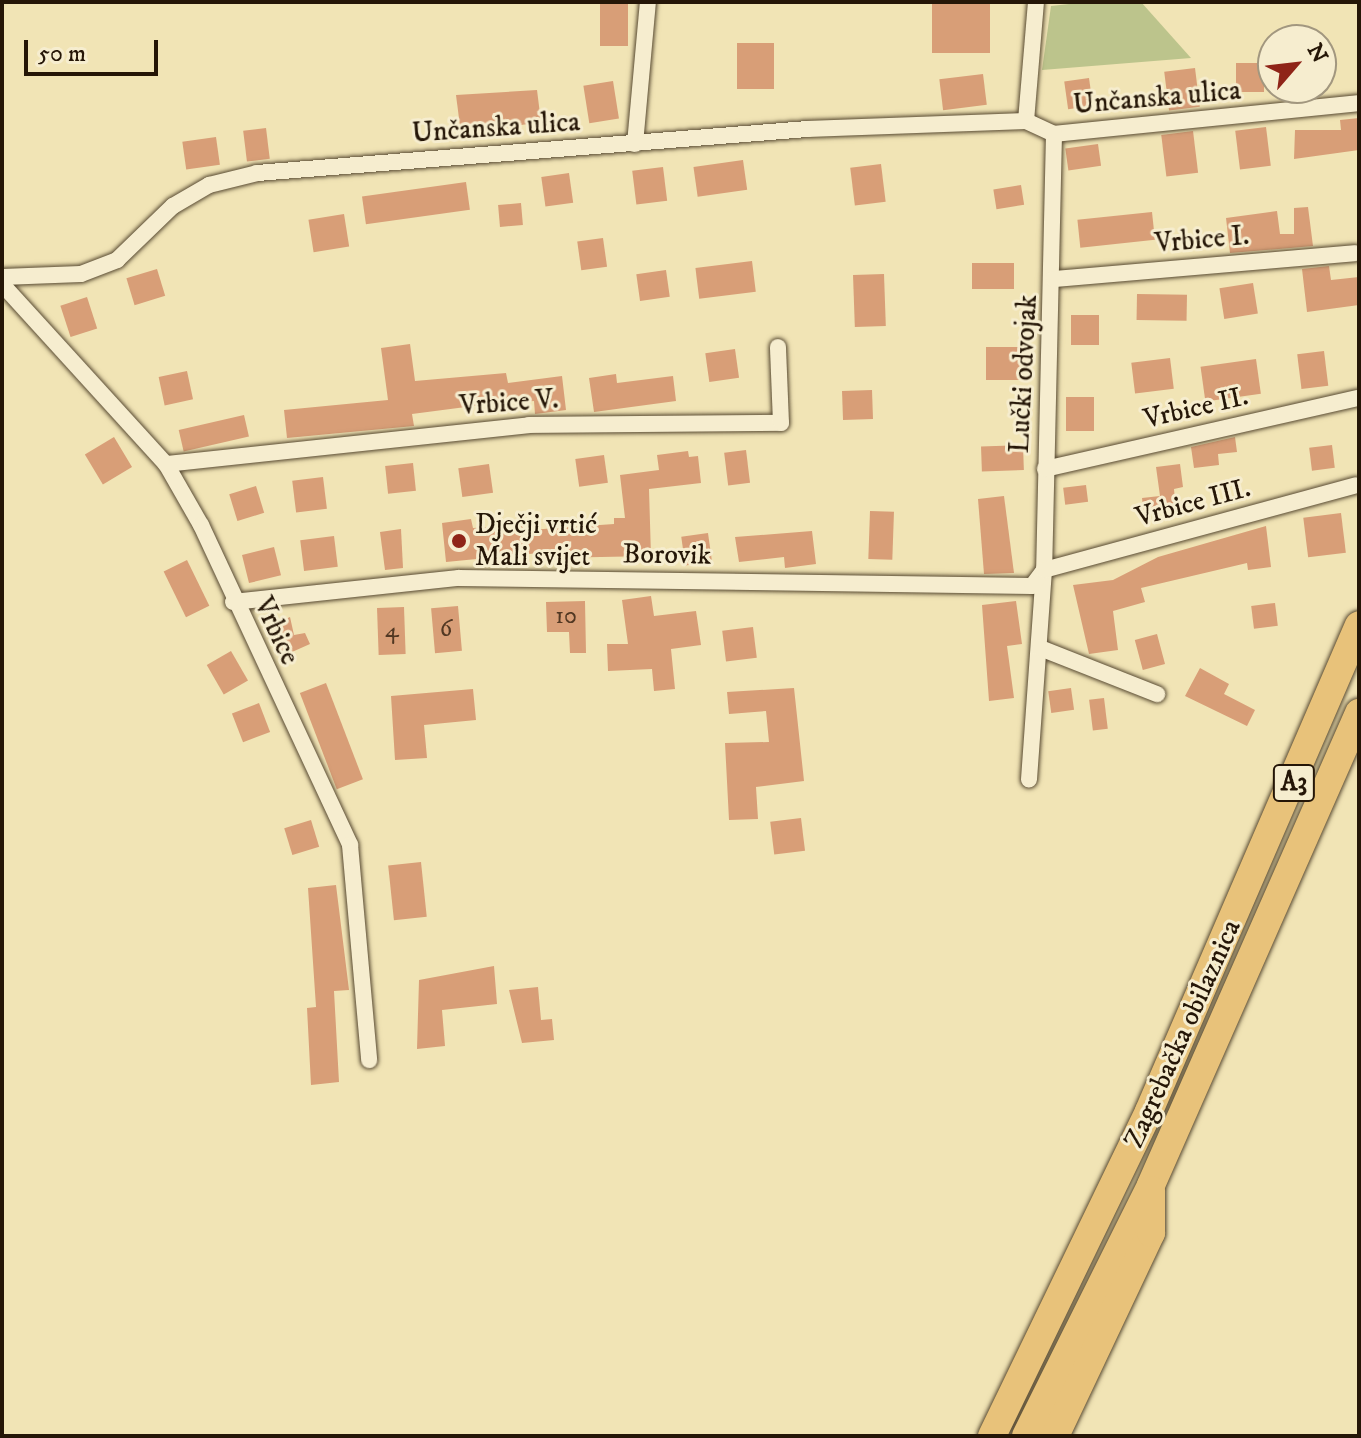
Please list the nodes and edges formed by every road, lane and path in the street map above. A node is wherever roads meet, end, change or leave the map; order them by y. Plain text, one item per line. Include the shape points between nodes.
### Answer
1 (648, 2) edge
2 (1036, 2) edge
3 (1359, 103) edge
4 (1026, 121) junction
5 (1054, 134) junction
6 (635, 144) junction
7 (1355, 253) dead end
8 (2, 277) edge
9 (1054, 279) junction
10 (2, 284) edge
11 (778, 347) dead end
12 (1358, 398) edge
13 (166, 464) junction
14 (1045, 469) junction
15 (1356, 485) dead end
16 (1044, 570) junction
17 (233, 602) junction
18 (1359, 625) edge
19 (1040, 648) junction
20 (1157, 694) dead end
21 (1359, 713) edge
22 (1029, 779) dead end
23 (369, 1060) dead end
24 (1151, 1185) junction
25 (992, 1436) edge
26 (1026, 1436) edge
27 (1055, 1436) edge

1 - 6 street
2 - 4 street
3 - 5 street, Unčanska ulica
4 - 5 street
4 - 6 street, Unčanska ulica
5 - 9 street, Lučki odvojak
6 - 8 street, Unčanska ulica via 257,173 209,185 173,206 117,260 81,274
7 - 9 street, Vrbice I.
9 - 14 street, Lučki odvojak
10 - 13 street, Vrbice
11 - 13 street, Vrbice V. via 781,423 529,425
12 - 14 street, Vrbice II.
13 - 17 street, Vrbice
14 - 16 street, Lučki odvojak
15 - 16 street, Vrbice III.
16 - 17 street, Borovik via 1032,586 459,578
16 - 19 street, Lučki odvojak
17 - 23 street, Vrbice via 350,845
18 - 25 highway, Zagrebačka obilaznica / A3 via 1149,1111
19 - 20 street
19 - 22 street, Lučki odvojak
21 - 24 highway, Zagrebačka obilaznica / A3
24 - 26 highway, Zagrebačka obilaznica / A3
24 - 27 highway via 1151,1233

